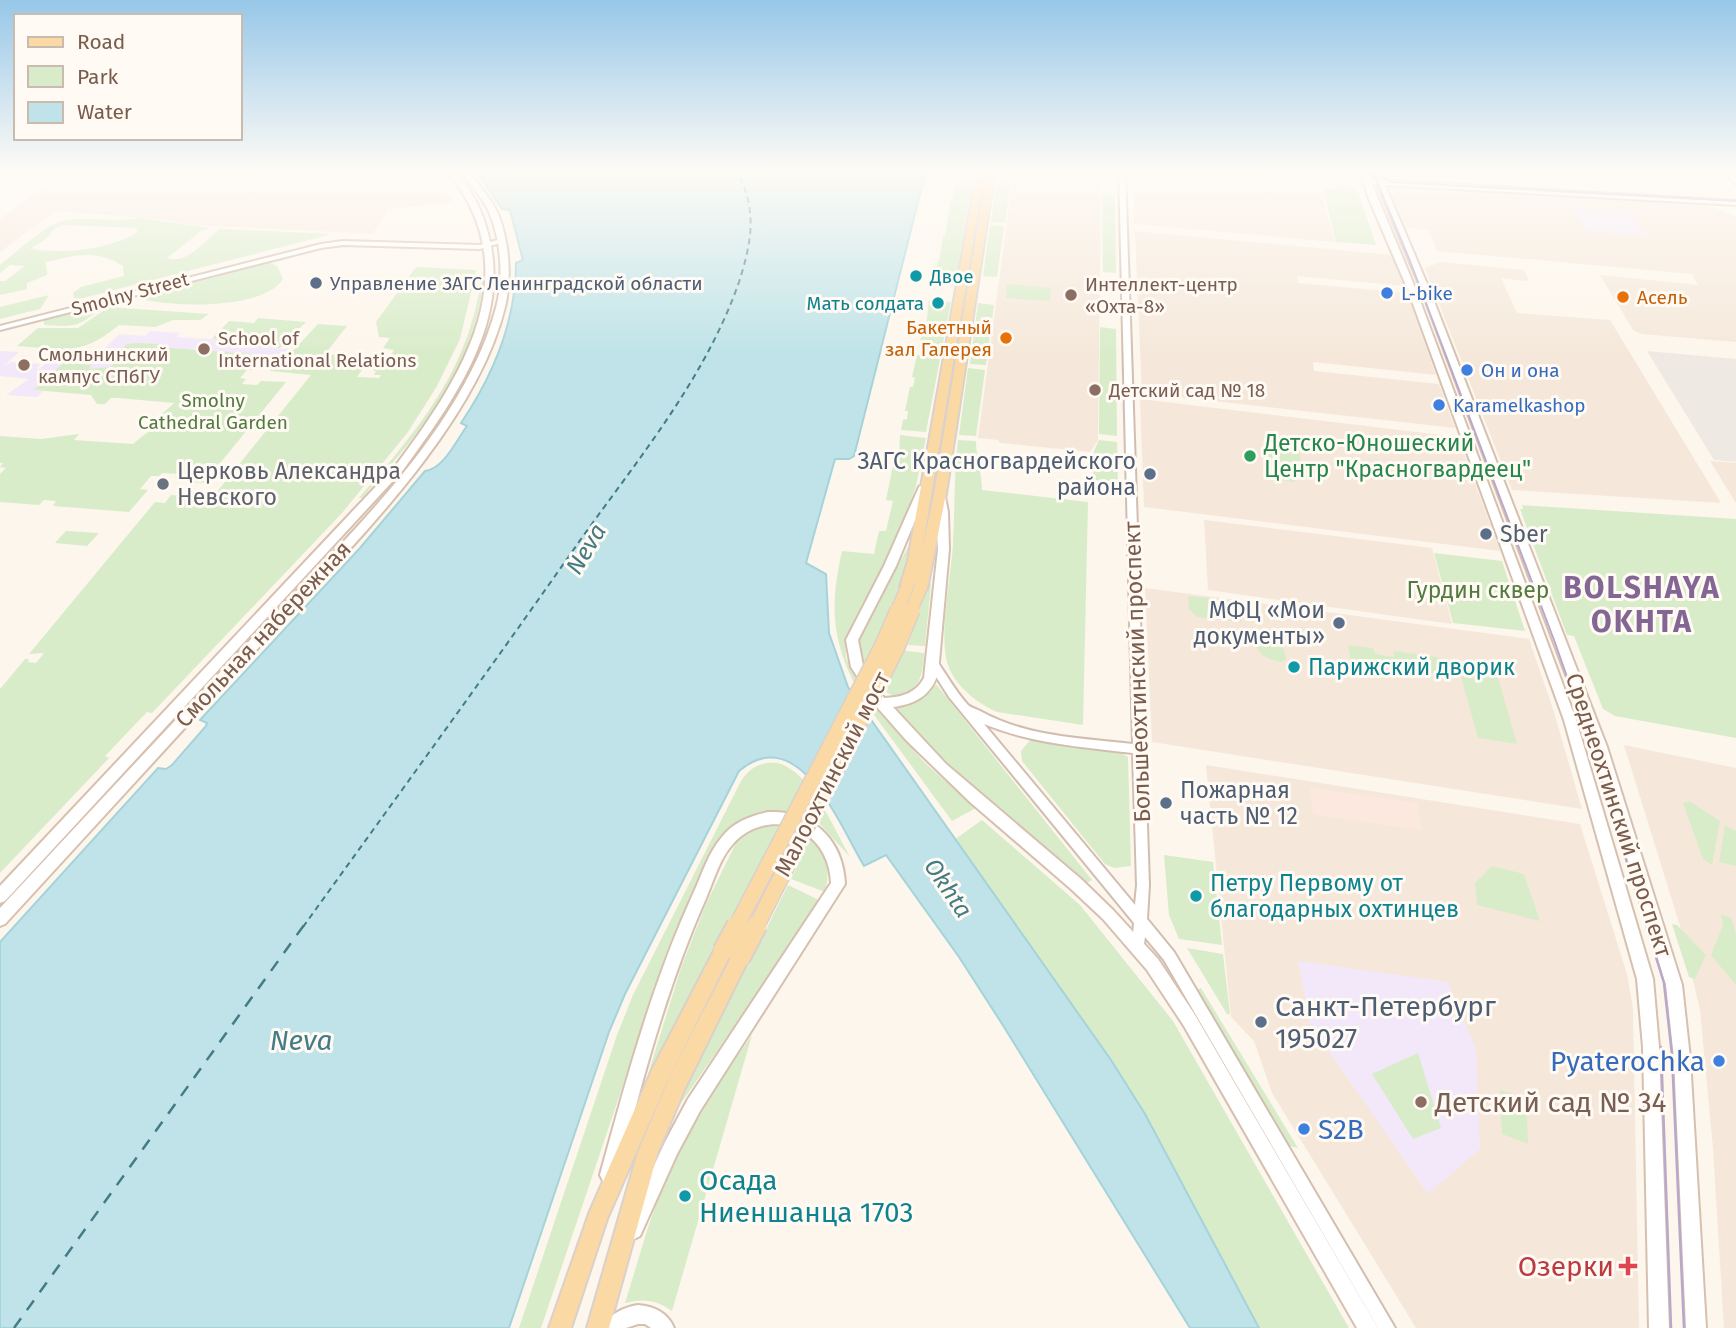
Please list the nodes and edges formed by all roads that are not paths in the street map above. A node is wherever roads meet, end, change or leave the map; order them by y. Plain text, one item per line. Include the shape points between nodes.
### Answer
1 (484, 232) edge
2 (498, 232) edge
3 (970, 232) edge
4 (981, 232) edge
5 (1124, 232) edge
6 (1388, 232) edge
7 (1401, 232) edge
8 (501, 240) junction
9 (488, 242) junction
10 (0, 326) edge
11 (925, 487) junction
12 (940, 494) junction
13 (913, 588) junction
14 (933, 664) junction
15 (881, 704) junction
16 (962, 706) junction
17 (1138, 749) junction
18 (0, 896) edge
19 (0, 919) edge
20 (1142, 922) junction
21 (1138, 947) junction
22 (732, 955) junction
23 (597, 1218) junction
24 (607, 1299) junction
25 (561, 1328) edge
26 (598, 1328) edge
27 (613, 1328) edge
28 (664, 1328) edge
29 (1368, 1328) edge
30 (1387, 1328) edge
31 (1659, 1328) edge
32 (1696, 1328) edge

1 - 9 main road, Смольная набережная
2 - 8 main road, Смольная набережная
3 - 11 main road
4 - 12 main road
5 - 17 street, Большеохтинский проспект
6 - 31 main road, Среднеохтинский проспект via 1570,720 1646,979
7 - 32 main road, Среднеохтинский проспект via 1600,747 1674,985
8 - 9 street, Smolny Street
8 - 19 main road, Смольная набережная via 502,296 491,339 470,386 441,432 371,517
9 - 10 street, Smolny Street via 321,246
9 - 18 main road, Смольная набережная via 488,297 477,339 428,431 356,515
11 - 13 main road
11 - 15 main road via 852,640 857,667
12 - 13 main road
12 - 14 main road via 944,515
13 - 22 main road, Малоохтинский мост, bridge via 896,649
14 - 15 main road via 929,682 915,696
14 - 16 street
15 - 21 main road via 945,771 1070,877
16 - 17 street via 995,725 1020,732
16 - 20 street
17 - 20 street, Большеохтинский проспект
20 - 21 street, Большеохтинский проспект
20 - 30 street via 1169,956
21 - 29 main road via 1185,1013
22 - 23 main road via 660,1075
22 - 24 main road via 648,1152
23 - 24 main road via 677,947 718,855 726,841 766,818 809,827 828,846 838,884 694,1105 648,1196
23 - 25 main road
24 - 26 main road
27 - 28 main road via 635,1313 650,1315

